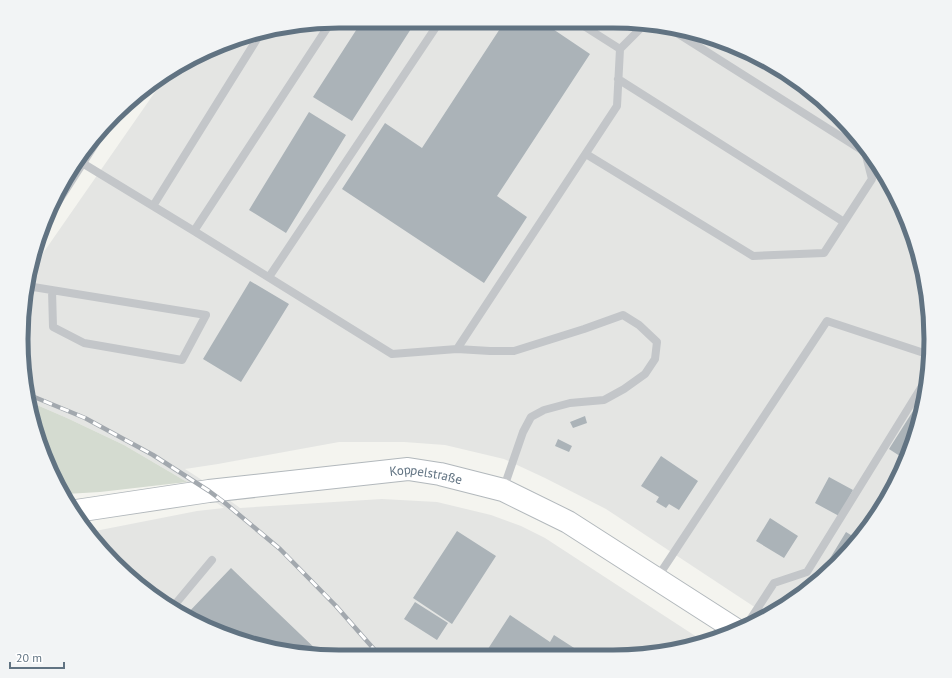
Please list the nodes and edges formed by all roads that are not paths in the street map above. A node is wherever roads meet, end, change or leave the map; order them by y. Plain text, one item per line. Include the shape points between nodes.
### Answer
1 (435, 28) edge
2 (587, 28) edge
3 (327, 29) edge
4 (639, 30) edge
5 (682, 36) edge
6 (257, 40) edge
7 (620, 48) junction
8 (618, 79) junction
9 (858, 148) edge
10 (586, 154) junction
11 (867, 159) edge
12 (82, 163) edge
13 (153, 206) junction
14 (844, 222) junction
15 (194, 231) junction
16 (269, 277) junction
17 (33, 287) edge
18 (52, 290) junction
19 (457, 349) junction
20 (923, 353) edge
21 (919, 390) edge
22 (503, 490) junction
23 (79, 511) edge
24 (212, 560) dead end
25 (656, 579) junction
26 (176, 604) edge
27 (751, 618) edge
28 (731, 626) edge

1 - 16 lane
2 - 7 lane
3 - 15 lane
4 - 7 lane
5 - 9 lane
6 - 13 lane
7 - 8 lane
8 - 10 lane via 617,106
8 - 14 lane
10 - 14 lane via 753,256 824,253
10 - 19 lane
11 - 14 lane via 872,179
12 - 13 lane
13 - 15 lane
15 - 16 lane
16 - 19 lane via 392,354
17 - 18 lane
18 - 18 lane via 60,292 206,315 182,360 84,343 53,327
19 - 22 lane via 514,351 623,315 639,325 657,342 655,359 644,374 604,400 570,403 544,410 531,417 523,432
20 - 25 lane via 827,321
21 - 27 lane via 807,572 774,583
22 - 23 street, Koppelstraße via 440,474 408,469 209,491
22 - 25 street, Koppelstraße via 568,522
24 - 26 lane
25 - 28 street, Koppelstraße

